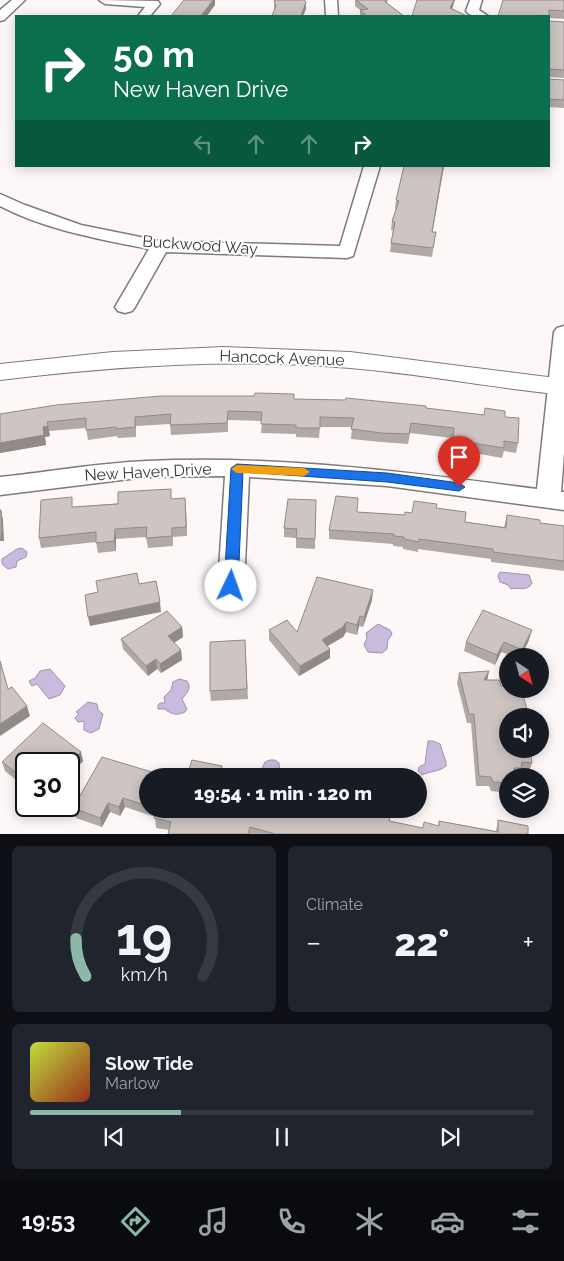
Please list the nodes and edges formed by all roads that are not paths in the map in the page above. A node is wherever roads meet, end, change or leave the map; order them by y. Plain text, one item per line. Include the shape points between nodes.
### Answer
1 (19, 0) edge
2 (105, 0) edge
3 (331, 0) edge
4 (476, 0) edge
5 (145, 15) edge
6 (332, 15) edge
7 (480, 15) edge
8 (0, 17) edge
9 (372, 167) edge
10 (0, 199) edge
11 (19, 209) junction
12 (0, 218) edge
13 (160, 246) junction
14 (125, 307) dead end
15 (564, 332) edge
16 (0, 372) edge
17 (561, 387) edge
18 (237, 468) junction
19 (0, 486) edge
20 (556, 500) edge
21 (231, 586) dead end

1 - 8 street
2 - 5 street via 154,4
3 - 6 street
4 - 7 street via 472,11
9 - 13 street, Buckwood Way via 347,252
10 - 11 street, Buckwood Way
11 - 12 street
11 - 13 street, Buckwood Way via 77,229
13 - 14 street
15 - 17 street
16 - 17 main road, Hancock Avenue via 121,360 237,355 360,361
17 - 20 street
18 - 19 street, New Haven Drive via 146,469
18 - 20 street, New Haven Drive via 387,478
18 - 21 street

